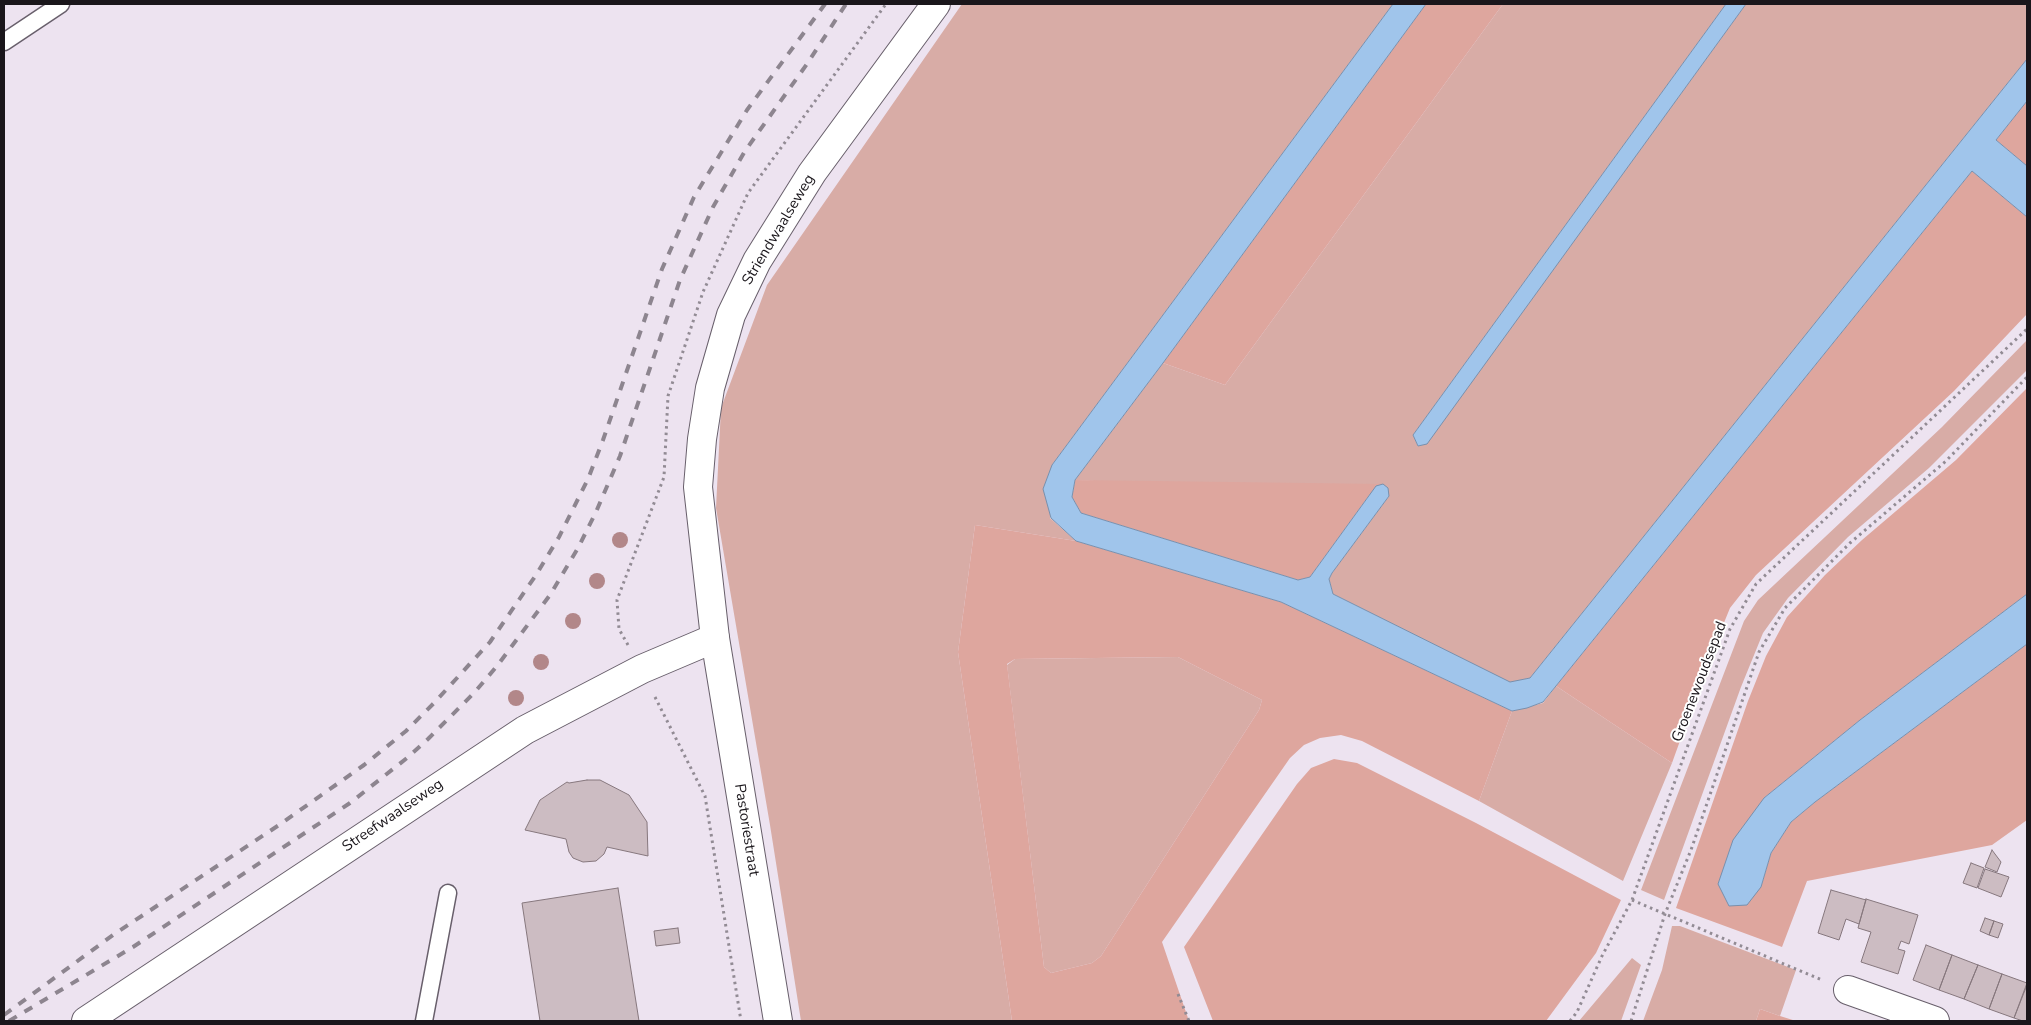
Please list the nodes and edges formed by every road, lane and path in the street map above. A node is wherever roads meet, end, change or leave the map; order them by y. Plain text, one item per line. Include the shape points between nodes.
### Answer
1 (61, 4) edge
2 (936, 4) edge
3 (4, 42) edge
4 (2027, 329) edge
5 (2027, 377) edge
6 (715, 638) junction
7 (642, 669) junction
8 (448, 893) dead end
9 (1632, 900) junction
10 (1665, 914) junction
11 (1848, 990) joint
12 (1178, 994) dead end
13 (86, 1021) edge
14 (424, 1021) edge
15 (742, 1021) edge
16 (778, 1021) edge
17 (1189, 1021) edge
18 (1570, 1021) edge
19 (1631, 1021) edge
20 (1935, 1021) edge

1 - 3 lane
2 - 6 street, Striendwaalseweg via 812,173 757,261 731,315 710,388 698,486
4 - 9 path, Groenewoudsepad via 1756,584 1730,629
5 - 10 path via 1946,461 1850,543 1785,608 1759,652 1691,850
6 - 7 street, Streefwaalseweg
6 - 16 street, Pastoriestraat
7 - 13 street, Streefwaalseweg via 525,730
7 - 15 path via 705,796
8 - 14 lane
9 - 10 path
9 - 18 path, Groenewoudsepad via 1602,956 1578,1012
10 - 11 path
10 - 19 path
11 - 20 street
12 - 17 path

